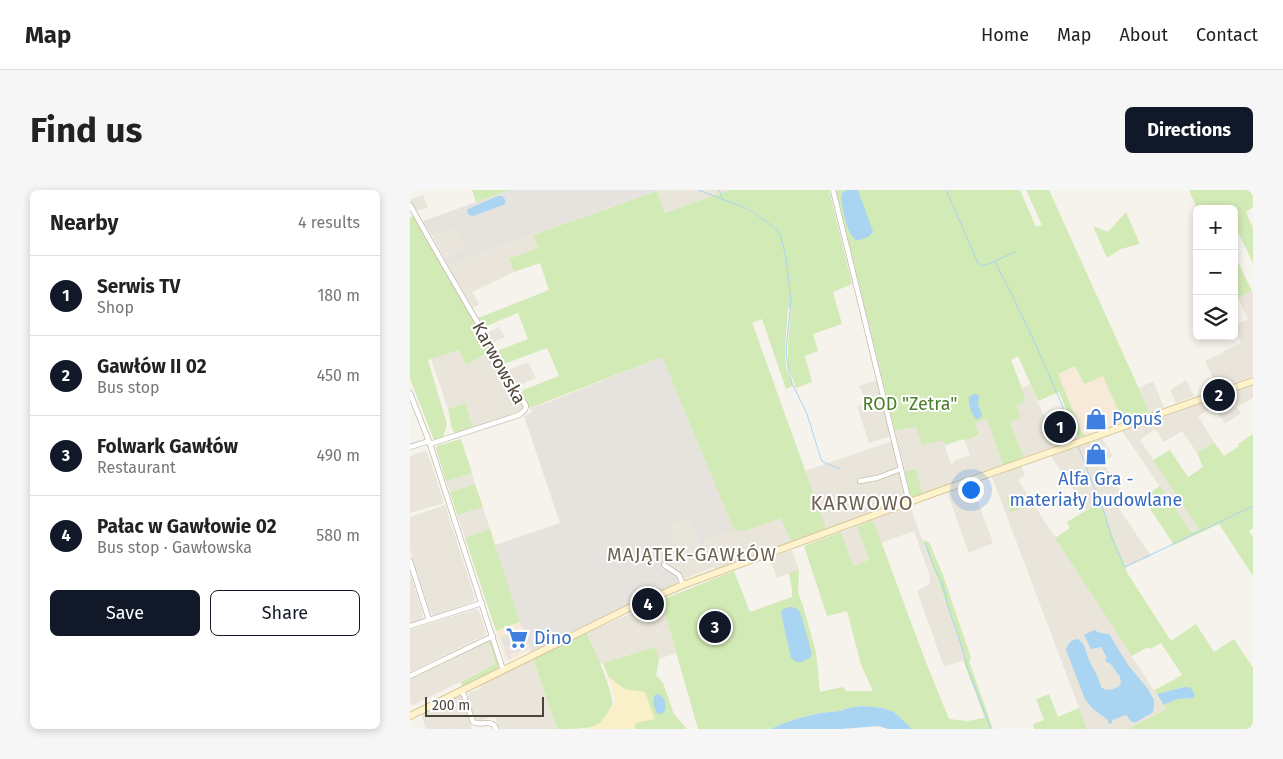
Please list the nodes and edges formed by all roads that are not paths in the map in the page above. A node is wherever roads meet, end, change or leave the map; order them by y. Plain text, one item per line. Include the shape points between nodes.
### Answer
1 (834, 190) edge
2 (410, 205) edge
3 (1253, 381) edge
4 (410, 393) edge
5 (412, 402) edge
6 (429, 443) junction
7 (410, 447) edge
8 (902, 469) junction
9 (860, 481) dead end
10 (909, 502) junction
11 (410, 561) edge
12 (664, 565) dead end
13 (683, 585) junction
14 (482, 602) junction
15 (429, 620) junction
16 (410, 626) edge
17 (493, 636) junction
18 (503, 670) junction
19 (410, 676) edge
20 (462, 690) junction
21 (410, 716) edge
22 (496, 729) edge

1 - 8 street
2 - 6 street, Karwowska via 526,408 519,415
3 - 10 street
4 - 5 street
5 - 6 street
6 - 7 street
6 - 14 street
8 - 9 street
8 - 10 street
10 - 13 street
11 - 15 street
12 - 13 street via 679,575
13 - 18 street
14 - 15 street
14 - 17 street
15 - 16 street
17 - 18 street
17 - 19 street
18 - 20 street
20 - 21 street
20 - 22 street via 473,722 490,722

